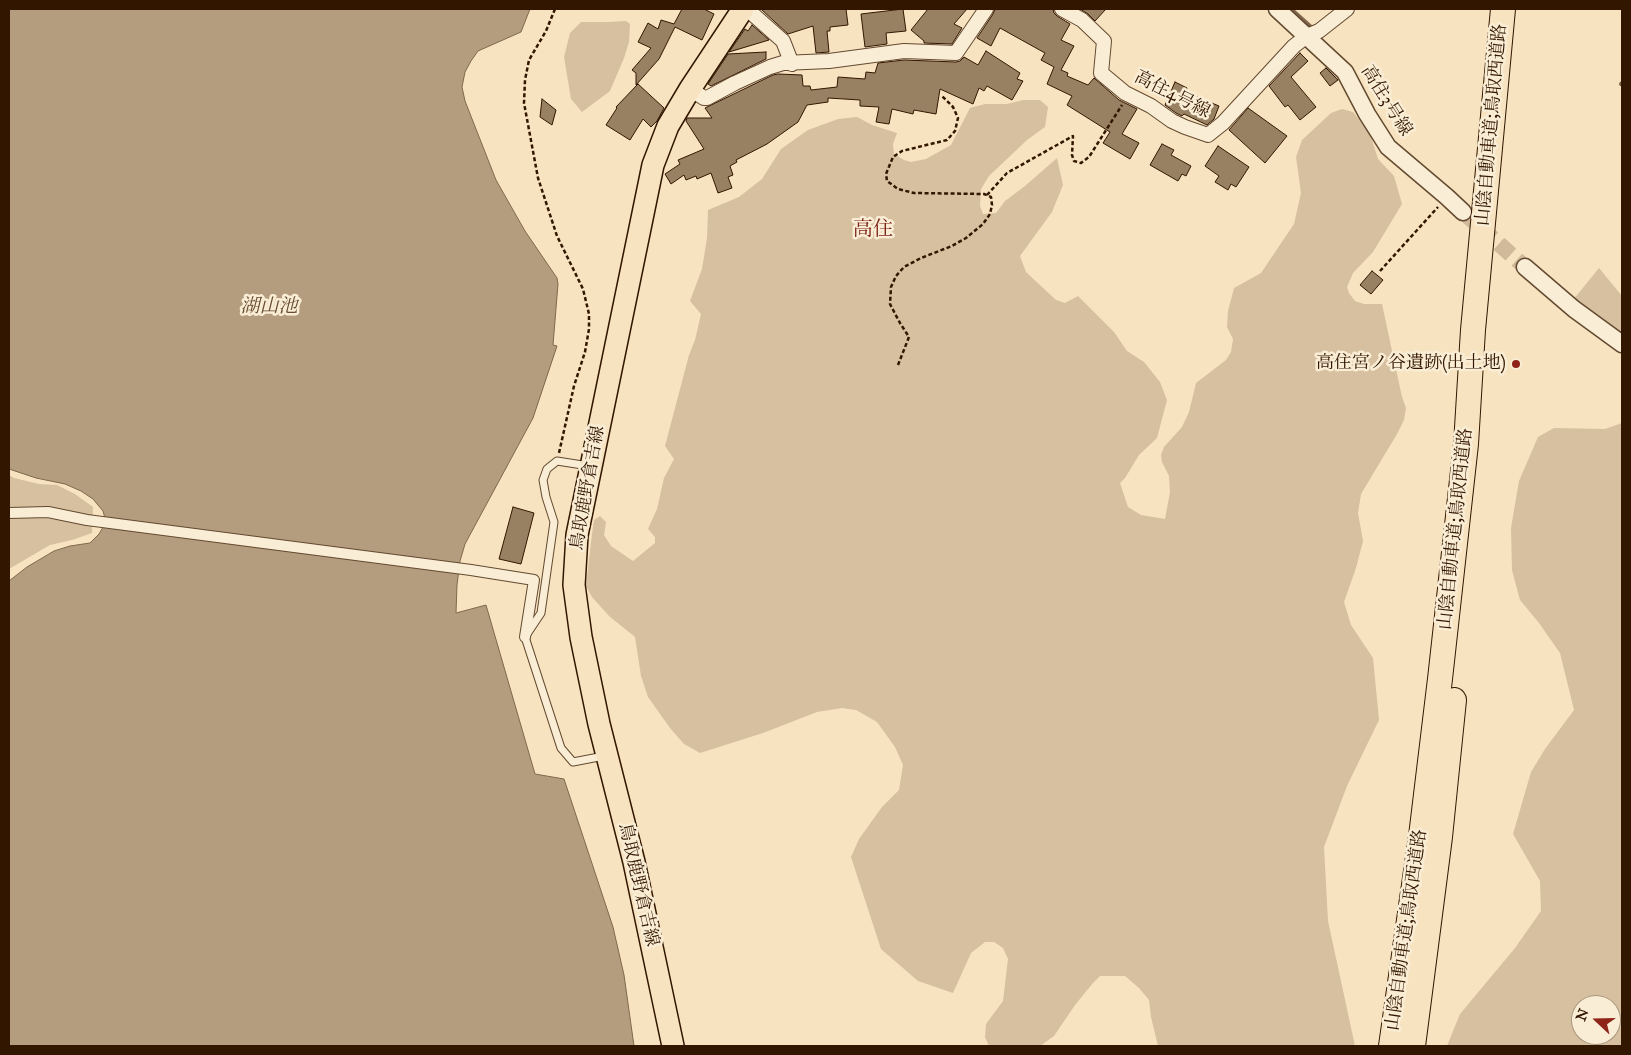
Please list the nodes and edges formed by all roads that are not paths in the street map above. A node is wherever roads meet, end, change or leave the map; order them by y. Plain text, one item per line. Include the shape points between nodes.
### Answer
1 (743, 9) edge
2 (747, 9) edge
3 (986, 9) edge
4 (1062, 9) edge
5 (1277, 9) edge
6 (1347, 9) edge
7 (1503, 9) edge
8 (1511, 9) edge
9 (1306, 36) junction
10 (1503, 48) junction
11 (792, 64) junction
12 (690, 89) junction
13 (1463, 212) tunnel mouth
14 (1525, 267) tunnel mouth
15 (1622, 344) edge
16 (591, 467) junction
17 (9, 513) edge
18 (526, 637) junction
19 (607, 755) junction
20 (673, 1046) edge
21 (1391, 1046) edge
22 (1413, 1046) edge

1 - 12 main road, 鳥取鹿野倉吉線
2 - 11 street via 783,40
3 - 11 street via 956,53 904,51
4 - 9 street, 高住4号線 via 1082,20 1104,41 1101,73 1128,95 1172,121 1208,135
5 - 9 street, 高住3号線
6 - 9 street via 1319,31
7 - 10 highway, 山陰自動車道;鳥取西道路
8 - 10 highway, 山陰自動車道;鳥取西道路
9 - 13 street, 高住3号線 via 1345,72 1388,147
10 - 21 highway, 山陰自動車道;鳥取西道路 via 1442,670
10 - 22 highway, 山陰自動車道;鳥取西道路 via 1477,447 1456,680
11 - 12 street via 770,67 707,98
12 - 16 main road, 鳥取鹿野倉吉線 via 668,126 653,165
14 - 15 street
16 - 18 lane via 557,461 547,469 543,480 554,522 541,613
16 - 19 main road, 鳥取鹿野倉吉線 via 577,535 574,585 581,637
17 - 18 street via 48,512 87,520 534,580
18 - 19 lane via 561,748 573,762
19 - 20 main road, 鳥取鹿野倉吉線 via 634,862

